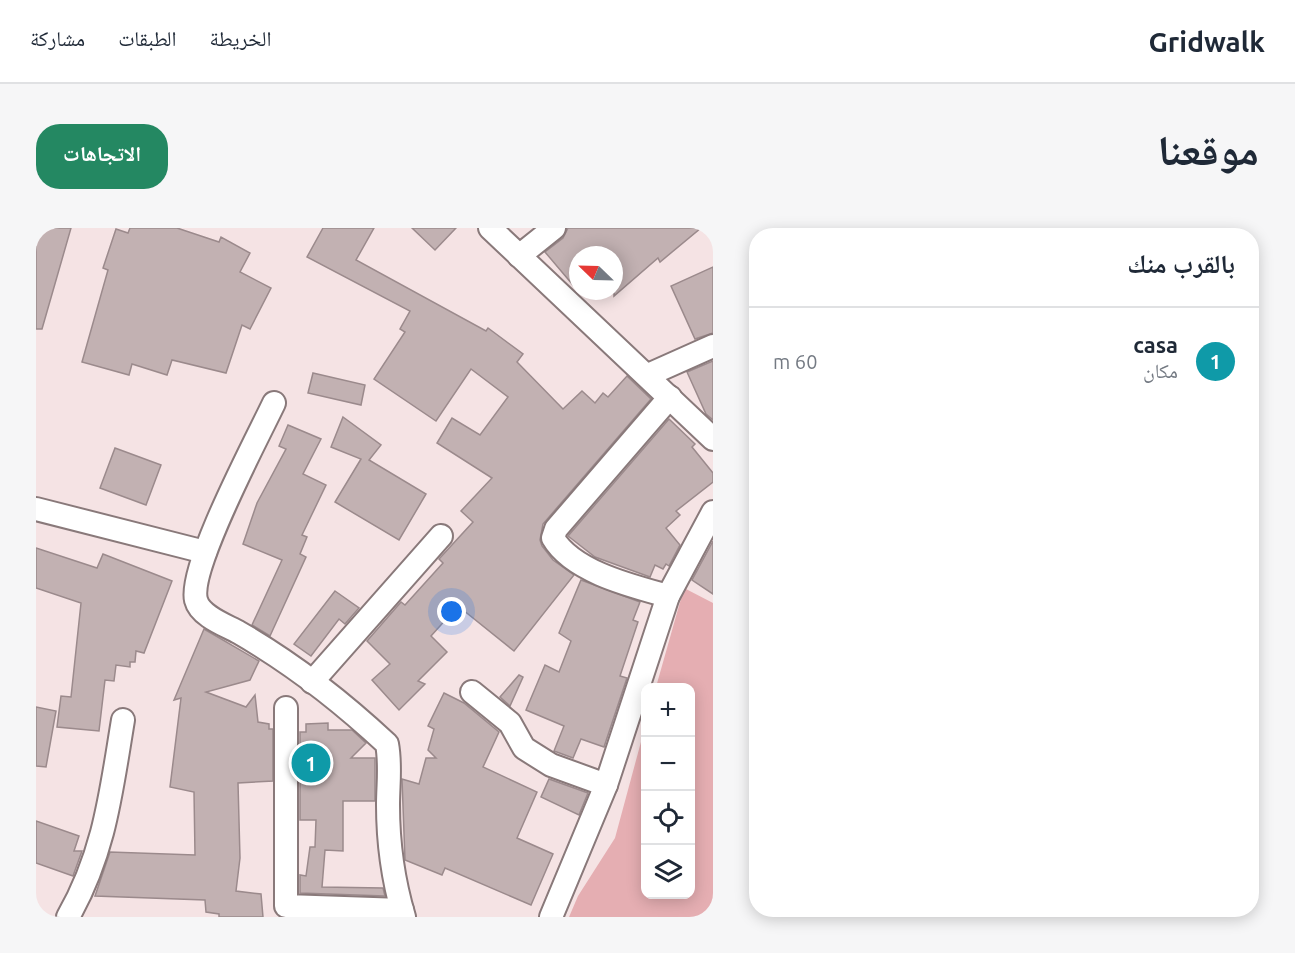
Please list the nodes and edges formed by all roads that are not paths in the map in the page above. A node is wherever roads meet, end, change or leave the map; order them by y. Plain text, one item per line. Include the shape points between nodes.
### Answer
1 (490, 228) edge
2 (531, 228) edge
3 (554, 228) edge
4 (515, 251) junction
5 (713, 346) edge
6 (648, 375) junction
7 (670, 397) junction
8 (274, 403) dead end
9 (713, 439) edge
10 (36, 509) edge
11 (713, 512) edge
12 (441, 536) dead end
13 (205, 552) junction
14 (668, 596) junction
15 (312, 682) junction
16 (472, 692) dead end
17 (286, 708) dead end
18 (123, 720) dead end
19 (606, 785) junction
20 (403, 913) edge
21 (68, 917) edge
22 (551, 917) edge

1 - 4 street
2 - 4 street
3 - 4 street
4 - 6 street
5 - 6 street
6 - 7 street
7 - 9 street
7 - 14 street via 556,530 554,538 558,546 590,569
8 - 13 street
10 - 13 street
11 - 14 street
12 - 15 street
13 - 15 street via 195,584 196,601 205,613 254,641
14 - 19 street
15 - 20 street via 349,707 387,744 392,871
16 - 19 street via 510,723 524,748 551,765
17 - 20 street via 286,906
18 - 21 street via 99,851
19 - 22 street

